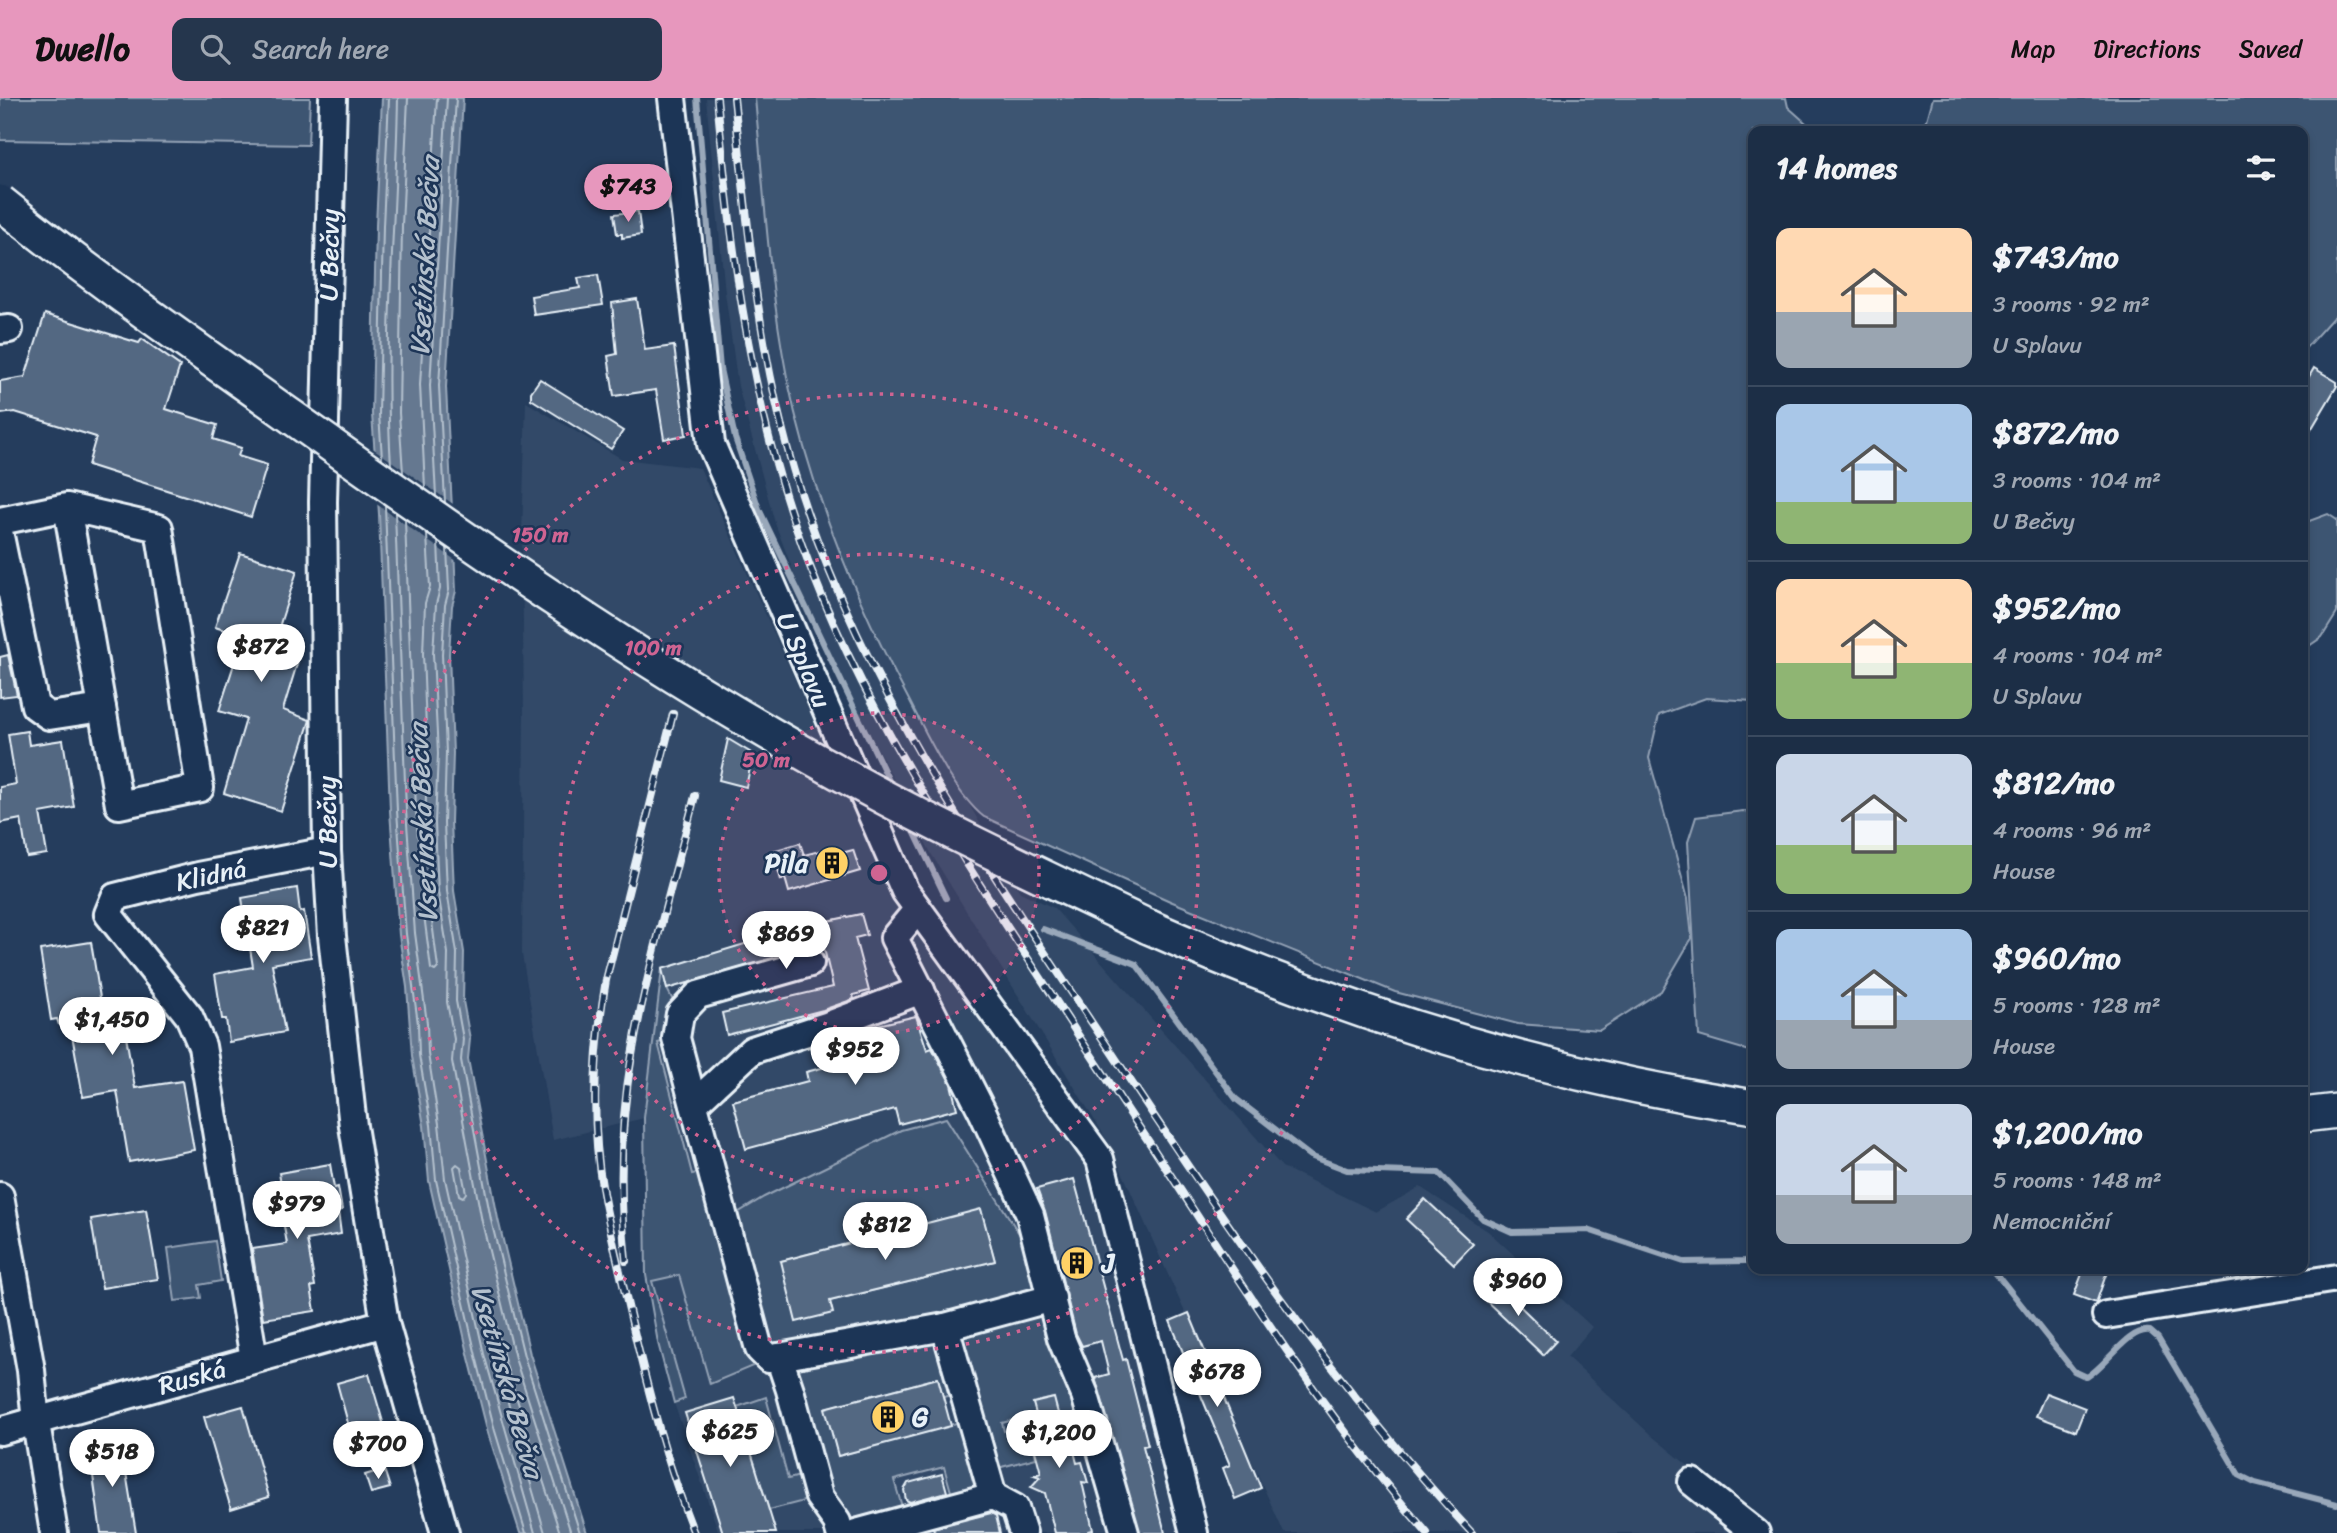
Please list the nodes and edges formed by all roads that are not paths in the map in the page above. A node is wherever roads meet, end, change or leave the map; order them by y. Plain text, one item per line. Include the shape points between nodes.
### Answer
1 (332, 98) edge
2 (672, 98) edge
3 (0, 202) edge
4 (67, 507) junction
5 (0, 521) edge
6 (0, 536) edge
7 (102, 708) junction
8 (327, 851) junction
9 (918, 909) junction
10 (810, 963) dead end
11 (921, 990) junction
12 (694, 1104) junction
13 (1748, 1106) edge
14 (2337, 1111) edge
15 (2308, 1114) edge
16 (0, 1196) edge
17 (2337, 1278) edge
18 (1052, 1298) junction
19 (2106, 1315) dead end
20 (385, 1323) junction
21 (945, 1327) junction
22 (779, 1357) junction
23 (254, 1359) junction
24 (36, 1423) junction
25 (0, 1431) edge
26 (1692, 1482) dead end
27 (993, 1496) junction
28 (54, 1533) edge
29 (445, 1533) edge
30 (840, 1533) edge
31 (856, 1533) edge
32 (1023, 1533) edge
33 (1125, 1533) edge
34 (1194, 1533) edge
35 (1756, 1533) edge

1 - 8 street, U Bečvy via 323,502
2 - 9 street, U Splavu via 711,444 905,891
3 - 13 main road, bridge via 114,289 503,565 841,774 1149,927 1302,989 1545,1067 1649,1091
4 - 5 street
4 - 7 street
4 - 7 street via 159,528 200,788 119,805
6 - 7 street via 35,706 49,716
8 - 20 street, U Bečvy via 353,1126
8 - 23 street, Klidná via 115,897 108,914 189,1016 202,1046
9 - 11 street via 894,938
9 - 34 street, U Splavu via 1100,1158
10 - 12 street via 698,995 680,1014 676,1038
11 - 12 street via 752,1050
11 - 18 street via 1030,1215
12 - 22 street via 759,1349 769,1359
14 - 15 main road
16 - 24 street
17 - 19 street
18 - 21 street
18 - 33 street
20 - 23 street, Ruská
20 - 29 street, U Bečvy
21 - 22 street
21 - 27 street
22 - 30 street via 819,1497
23 - 24 street, Ruská
24 - 25 street, Ruská
24 - 28 street
26 - 35 street
27 - 31 street
27 - 32 street via 1015,1508

